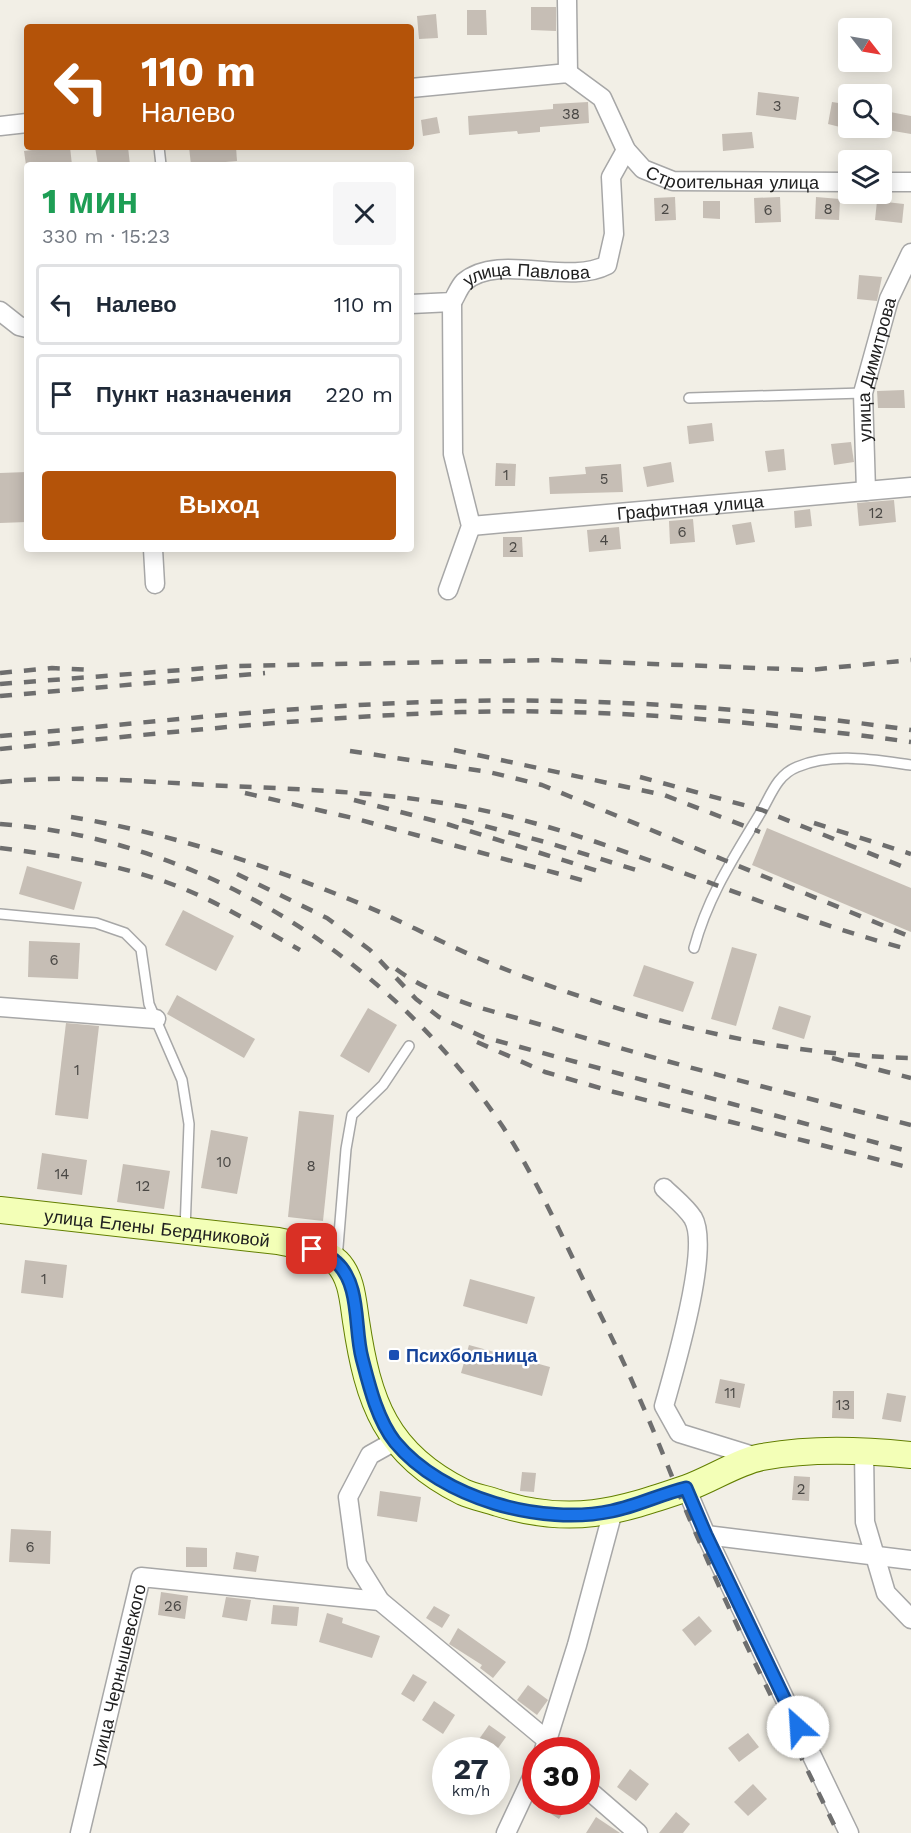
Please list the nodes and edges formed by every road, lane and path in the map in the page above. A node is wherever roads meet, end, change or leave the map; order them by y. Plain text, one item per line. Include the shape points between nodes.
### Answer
1 (567, 0) edge
2 (568, 73) junction
3 (414, 88) edge
4 (24, 123) edge
5 (0, 126) edge
6 (626, 150) junction
7 (838, 182) edge
8 (892, 182) edge
9 (911, 182) edge
10 (911, 253) edge
11 (452, 302) junction
12 (414, 304) edge
13 (0, 311) edge
14 (24, 327) edge
15 (863, 393) junction
16 (689, 398) dead end
17 (911, 487) edge
18 (866, 491) junction
19 (471, 526) junction
20 (153, 552) edge
21 (155, 584) dead end
22 (448, 590) dead end
23 (911, 765) edge
24 (0, 914) edge
25 (694, 948) dead end
26 (0, 1007) edge
27 (156, 1019) junction
28 (409, 1046) dead end
29 (664, 1188) dead end
30 (0, 1210) edge
31 (185, 1232) junction
32 (337, 1262) junction
33 (395, 1441) junction
34 (864, 1450) junction
35 (911, 1454) edge
36 (760, 1458) junction
37 (686, 1488) junction
38 (613, 1511) junction
39 (706, 1535) junction
40 (875, 1555) junction
41 (911, 1560) edge
42 (380, 1601) junction
43 (911, 1619) edge
44 (536, 1737) edge
45 (552, 1737) edge
46 (522, 1798) edge
47 (600, 1800) edge
48 (80, 1833) edge
49 (506, 1833) edge
50 (638, 1833) edge
51 (849, 1833) edge

1 - 2 street
2 - 3 street
2 - 6 street via 602,98
4 - 5 street
6 - 7 street, Строительная улица via 643,169 673,181
6 - 11 street, улица Павлова via 611,177 614,234 607,265 593,272 513,270 474,275 462,284
8 - 9 street
10 - 15 street, улица Димитрова via 889,299
11 - 12 street, улица Павлова
11 - 19 street via 453,454
13 - 14 street
15 - 16 lane
15 - 18 street, улица Димитрова
17 - 18 street, Графитная улица
18 - 19 street, Графитная улица
19 - 22 street
20 - 21 street
23 - 25 lane via 872,759 824,759 795,767 773,786 736,848 701,920
24 - 27 lane via 96,923 125,933 141,949 149,1004
26 - 27 street
27 - 31 lane via 182,1080 189,1124
28 - 32 lane via 383,1085 352,1115
29 - 36 street via 694,1220 698,1250 687,1319 664,1406 679,1433
30 - 31 street, улица Елены Бердниковой
31 - 32 street, улица Елены Бердниковой via 278,1240 312,1249
32 - 33 street via 351,1287 361,1355 375,1405
33 - 38 street via 427,1470 465,1492 531,1513 572,1516
33 - 42 street via 369,1455 348,1497 357,1564
34 - 35 street
34 - 36 street via 813,1450
34 - 40 street via 865,1522
36 - 37 street
37 - 38 street
37 - 39 street
38 - 45 street
39 - 40 street
39 - 51 street
40 - 41 street
40 - 43 street via 886,1593
42 - 44 street
42 - 48 street, улица Чернышевского via 141,1577
46 - 49 street
47 - 50 street

